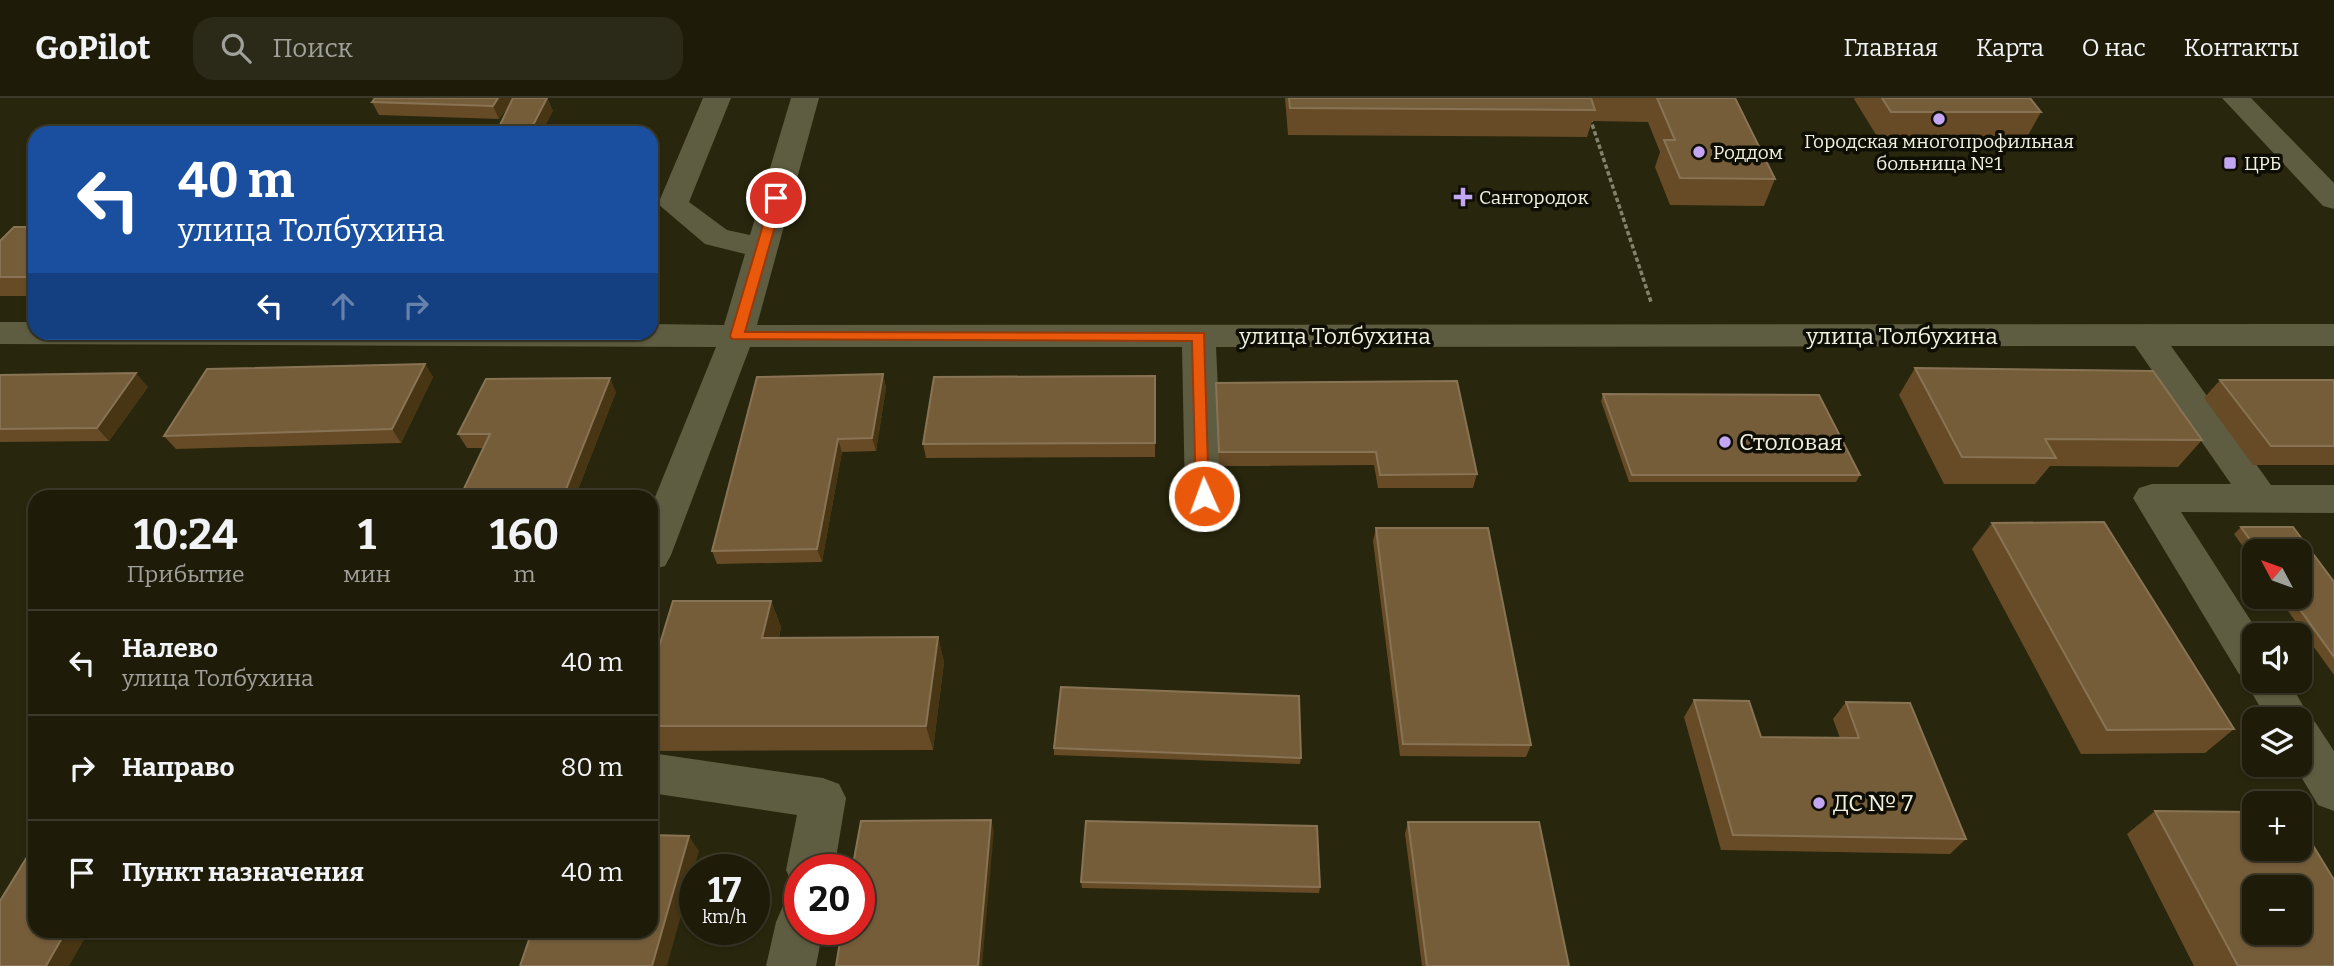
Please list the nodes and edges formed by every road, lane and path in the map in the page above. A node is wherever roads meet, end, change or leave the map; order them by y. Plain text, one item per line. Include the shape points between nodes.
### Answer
1 (717, 98) edge
2 (805, 98) edge
3 (2236, 98) edge
4 (1588, 111) edge
5 (2334, 200) edge
6 (762, 248) junction
7 (0, 332) edge
8 (28, 332) edge
9 (2145, 335) junction
10 (2334, 335) edge
11 (658, 336) edge
12 (737, 336) junction
13 (1199, 336) junction
14 (1662, 336) junction
15 (1204, 496) dead end
16 (2261, 499) junction
17 (2334, 499) edge
18 (658, 537) edge
19 (2242, 643) edge
20 (2312, 755) edge
21 (658, 774) edge
22 (2334, 791) edge
23 (813, 854) edge
24 (796, 945) edge
25 (792, 966) edge

1 - 6 street via 673,204 716,237
2 - 6 street
3 - 5 street
4 - 14 path
6 - 12 street
7 - 8 street, улица Толбухина
9 - 10 street, улица Толбухина
9 - 14 street, улица Толбухина
9 - 16 street
11 - 12 street, улица Толбухина
12 - 13 street, улица Толбухина
12 - 18 street
13 - 14 street, улица Толбухина
13 - 15 street
16 - 17 street
16 - 19 street via 2152,498
20 - 22 street
21 - 23 street via 823,798
24 - 25 street

